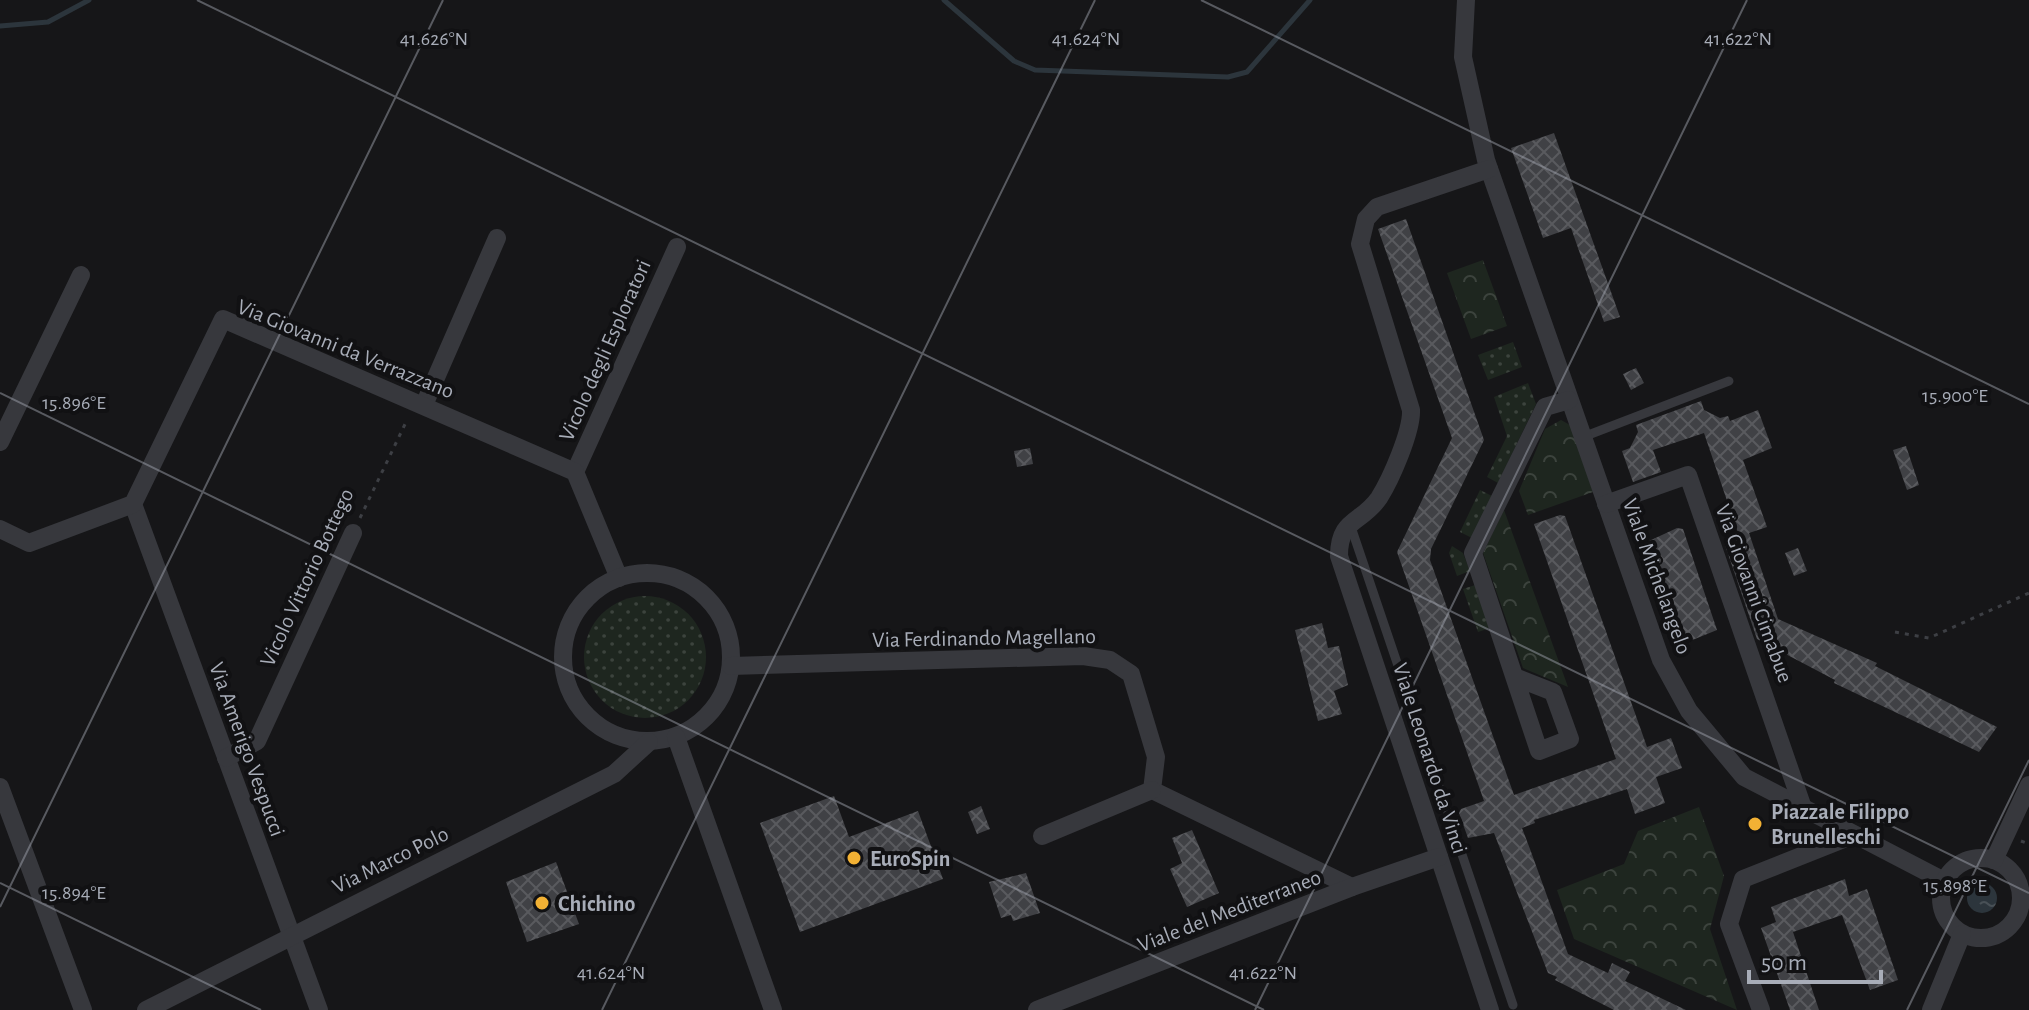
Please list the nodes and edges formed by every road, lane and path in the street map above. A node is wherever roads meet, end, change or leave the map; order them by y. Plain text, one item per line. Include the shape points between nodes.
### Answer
1 (1466, 0) edge
2 (1487, 165) junction
3 (497, 238) dead end
4 (677, 247) dead end
5 (81, 275) dead end
6 (1729, 381) dead end
7 (1569, 400) junction
8 (419, 404) junction
9 (1582, 437) junction
10 (0, 442) edge
11 (575, 472) junction
12 (133, 504) junction
13 (1606, 504) junction
14 (1350, 524) junction
15 (0, 529) edge
16 (353, 533) joint
17 (619, 578) junction
18 (2029, 593) edge
19 (1895, 632) dead end
20 (731, 666) junction
21 (1515, 677) dead end
22 (676, 737) junction
23 (649, 742) junction
24 (226, 758) junction
25 (2029, 785) edge
26 (0, 787) edge
27 (1152, 790) junction
28 (1803, 808) junction
29 (1854, 835) junction
30 (1042, 836) dead end
31 (1439, 857) junction
32 (1994, 860) junction
33 (1944, 881) junction
34 (1352, 887) junction
35 (2022, 922) edge
36 (1962, 934) junction
37 (290, 935) junction
38 (1513, 1005) dead end
39 (83, 1010) edge
40 (146, 1010) edge
41 (319, 1010) edge
42 (773, 1010) edge
43 (1037, 1010) edge
44 (1490, 1010) edge
45 (1761, 1010) edge
46 (1931, 1010) edge

1 - 2 street, Viale Michelangelo via 1463,57
2 - 7 street, Viale Michelangelo
2 - 14 street via 1377,207 1360,233 1411,424 1380,496
3 - 8 street
4 - 11 street, Vicolo degli Esploratori
5 - 10 street
6 - 9 lane
7 - 9 street, Viale Michelangelo
7 - 21 street via 1545,407 1473,553
8 - 11 street, Via Giovanni da Verrazzano
8 - 12 street, Via Giovanni da Verrazzano via 223,319
8 - 16 path, Vicolo Vittorio Bottego
9 - 13 street, Viale Michelangelo
11 - 17 street
12 - 15 street via 29,543
12 - 24 street, Via Amerigo Vespucci
13 - 28 street, Viale Michelangelo via 1661,660 1689,711 1744,777
13 - 28 street, Via Giovanni Cimabue via 1688,475
14 - 31 street, Viale Leonardo da Vinci via 1339,539 1339,556
14 - 38 lane, Viale Leonardo da Vinci
16 - 24 street, Vicolo Vittorio Bottego via 257,741
17 - 20 street via 667,575 689,584 722,619
17 - 23 street via 578,610 563,660 580,709 599,727
18 - 19 path via 1929,638
20 - 22 street via 713,709
20 - 27 street, Via Ferdinando Magellano via 1083,656 1110,660 1131,674 1156,757
22 - 23 street
22 - 42 street
23 - 37 street, Via Marco Polo via 614,774
24 - 37 street, Via Amerigo Vespucci
25 - 32 street
26 - 39 street
27 - 30 street
27 - 34 street
28 - 29 street, Viale Michelangelo
29 - 33 street, Viale Michelangelo
29 - 45 street via 1743,879 1729,924
31 - 34 street, Viale del Mediterraneo
31 - 44 street, Viale Leonardo da Vinci
32 - 33 street via 1965,861
32 - 35 street via 2019,884
33 - 36 street via 1943,912
34 - 43 street, Viale del Mediterraneo
35 - 36 street via 1992,937
36 - 46 street
37 - 40 street, Via Marco Polo
37 - 41 street, Via Amerigo Vespucci

